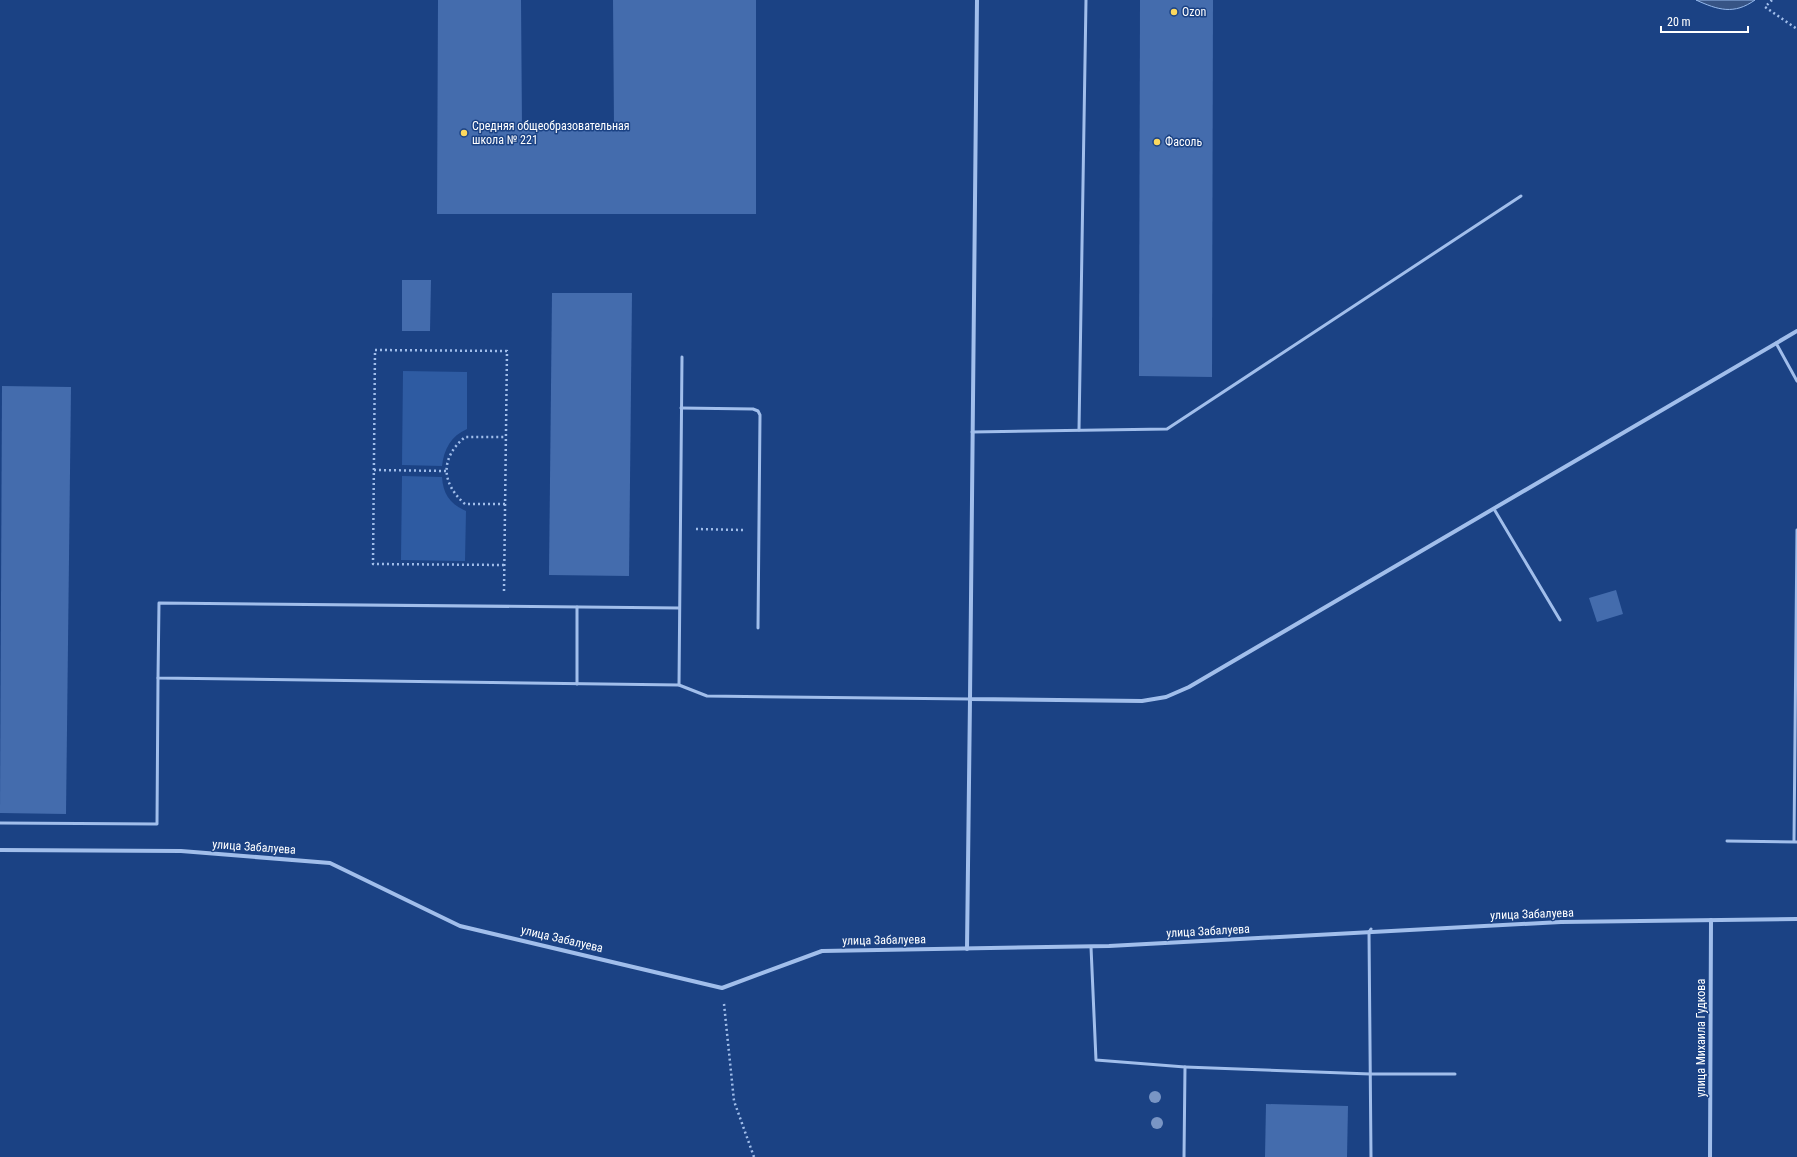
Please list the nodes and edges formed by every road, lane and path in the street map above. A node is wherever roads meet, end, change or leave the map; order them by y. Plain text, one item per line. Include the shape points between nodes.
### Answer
1 (977, 0) edge
2 (1086, 0) edge
3 (1772, 0) edge
4 (1797, 29) edge
5 (1521, 196) dead end
6 (1797, 331) edge
7 (1776, 343) junction
8 (682, 357) dead end
9 (1797, 381) edge
10 (681, 408) junction
11 (1080, 430) junction
12 (972, 432) junction
13 (506, 437) junction
14 (374, 470) junction
15 (446, 471) junction
16 (505, 504) junction
17 (1494, 509) junction
18 (680, 529) junction
19 (759, 530) junction
20 (1797, 530) edge
21 (505, 565) junction
22 (504, 607) junction
23 (577, 607) junction
24 (679, 608) junction
25 (1560, 620) dead end
26 (758, 628) dead end
27 (158, 678) junction
28 (577, 684) junction
29 (678, 685) junction
30 (970, 699) junction
31 (0, 823) edge
32 (1727, 841) dead end
33 (1795, 841) edge
34 (0, 850) edge
35 (1797, 919) edge
36 (1711, 920) junction
37 (1370, 930) junction
38 (1091, 947) junction
39 (967, 948) junction
40 (722, 988) junction
41 (1185, 1066) junction
42 (1370, 1074) junction
43 (1455, 1074) dead end
44 (754, 1157) edge
45 (1184, 1157) edge
46 (1371, 1157) edge
47 (1710, 1157) edge

1 - 12 street
2 - 11 lane
3 - 4 path via 1765,7
5 - 11 lane via 1167,429
6 - 7 street
7 - 9 lane
7 - 17 street
8 - 10 lane
10 - 18 lane
10 - 19 lane via 758,411
11 - 12 lane
12 - 30 street
13 - 14 path via 507,351 375,350
13 - 15 path via 465,437 451,452
13 - 16 path
14 - 15 path
14 - 21 path via 373,564
15 - 16 path via 455,495 465,504
16 - 21 path
17 - 25 lane
17 - 30 street via 1189,687 1166,697 1142,701
18 - 19 path
18 - 24 lane
19 - 26 lane
20 - 33 lane
21 - 22 path
22 - 23 lane
22 - 27 lane via 159,603
23 - 24 lane
23 - 28 lane
24 - 29 lane
27 - 28 lane
27 - 31 lane via 157,824
28 - 29 lane
29 - 30 lane via 707,696
30 - 39 street
32 - 33 lane
34 - 40 street, улица Забалуева via 181,852 330,863 460,926
35 - 36 street, улица Забалуева
36 - 37 street, улица Забалуева via 1561,922
36 - 47 street, улица Михаила Гудкова
37 - 38 street, улица Забалуева
37 - 42 lane
38 - 39 street, улица Забалуева
38 - 41 lane via 1096,1060
39 - 40 street, улица Забалуева via 822,951
40 - 44 path via 734,1101
41 - 42 lane
41 - 45 lane
42 - 43 lane
42 - 46 lane

